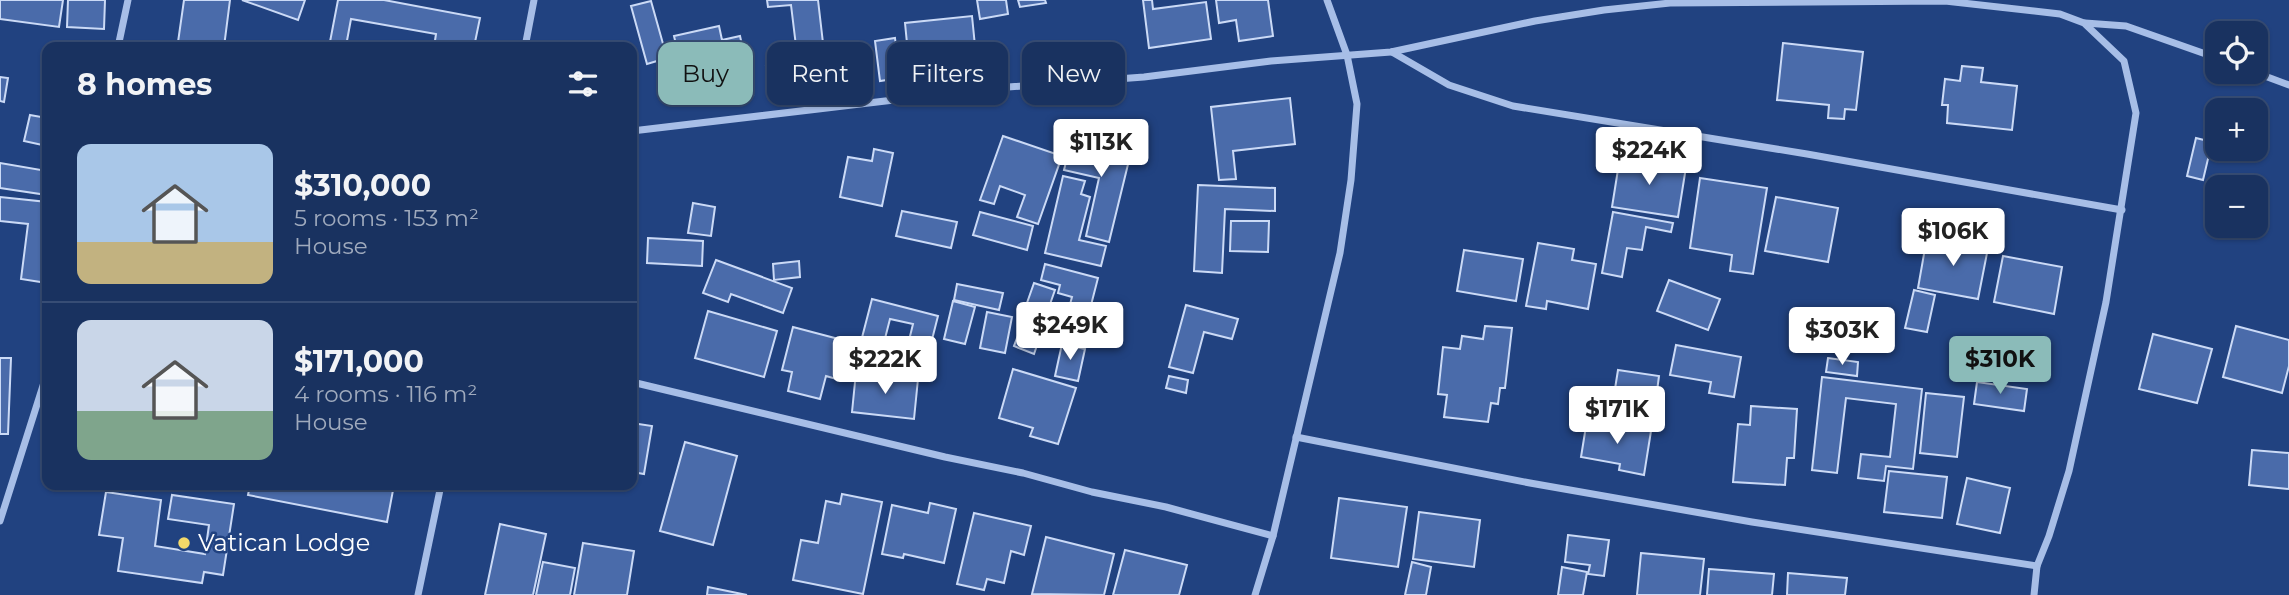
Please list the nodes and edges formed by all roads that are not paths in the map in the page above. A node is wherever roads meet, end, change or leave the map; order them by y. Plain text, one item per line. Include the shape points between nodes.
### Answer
1 (128, 0) edge
2 (534, 0) edge
3 (1327, 0) edge
4 (1886, 1) edge
5 (2084, 23) junction
6 (119, 42) edge
7 (526, 42) edge
8 (1391, 52) junction
9 (2205, 54) edge
10 (1347, 55) junction
11 (2268, 77) edge
12 (2289, 85) edge
13 (637, 130) edge
14 (2122, 209) junction
15 (637, 383) edge
16 (42, 389) edge
17 (1296, 437) junction
18 (441, 490) edge
19 (0, 521) edge
20 (1273, 536) junction
21 (2037, 566) junction
22 (418, 595) edge
23 (1255, 595) edge
24 (2034, 595) edge

1 - 6 street
2 - 7 street
3 - 10 street
4 - 5 street via 2009,7 2060,13
4 - 8 street via 1670,3 1535,21
5 - 9 street via 2126,26
5 - 14 street via 2124,61 2136,113
8 - 10 street
8 - 14 street via 1449,85 1513,106
10 - 13 street via 995,88
10 - 17 street via 1357,104 1351,180 1340,253
11 - 12 street
14 - 21 street via 2069,471
15 - 20 street
16 - 19 street
17 - 20 street
17 - 21 street via 1739,520
18 - 22 street
20 - 23 street
21 - 24 street

